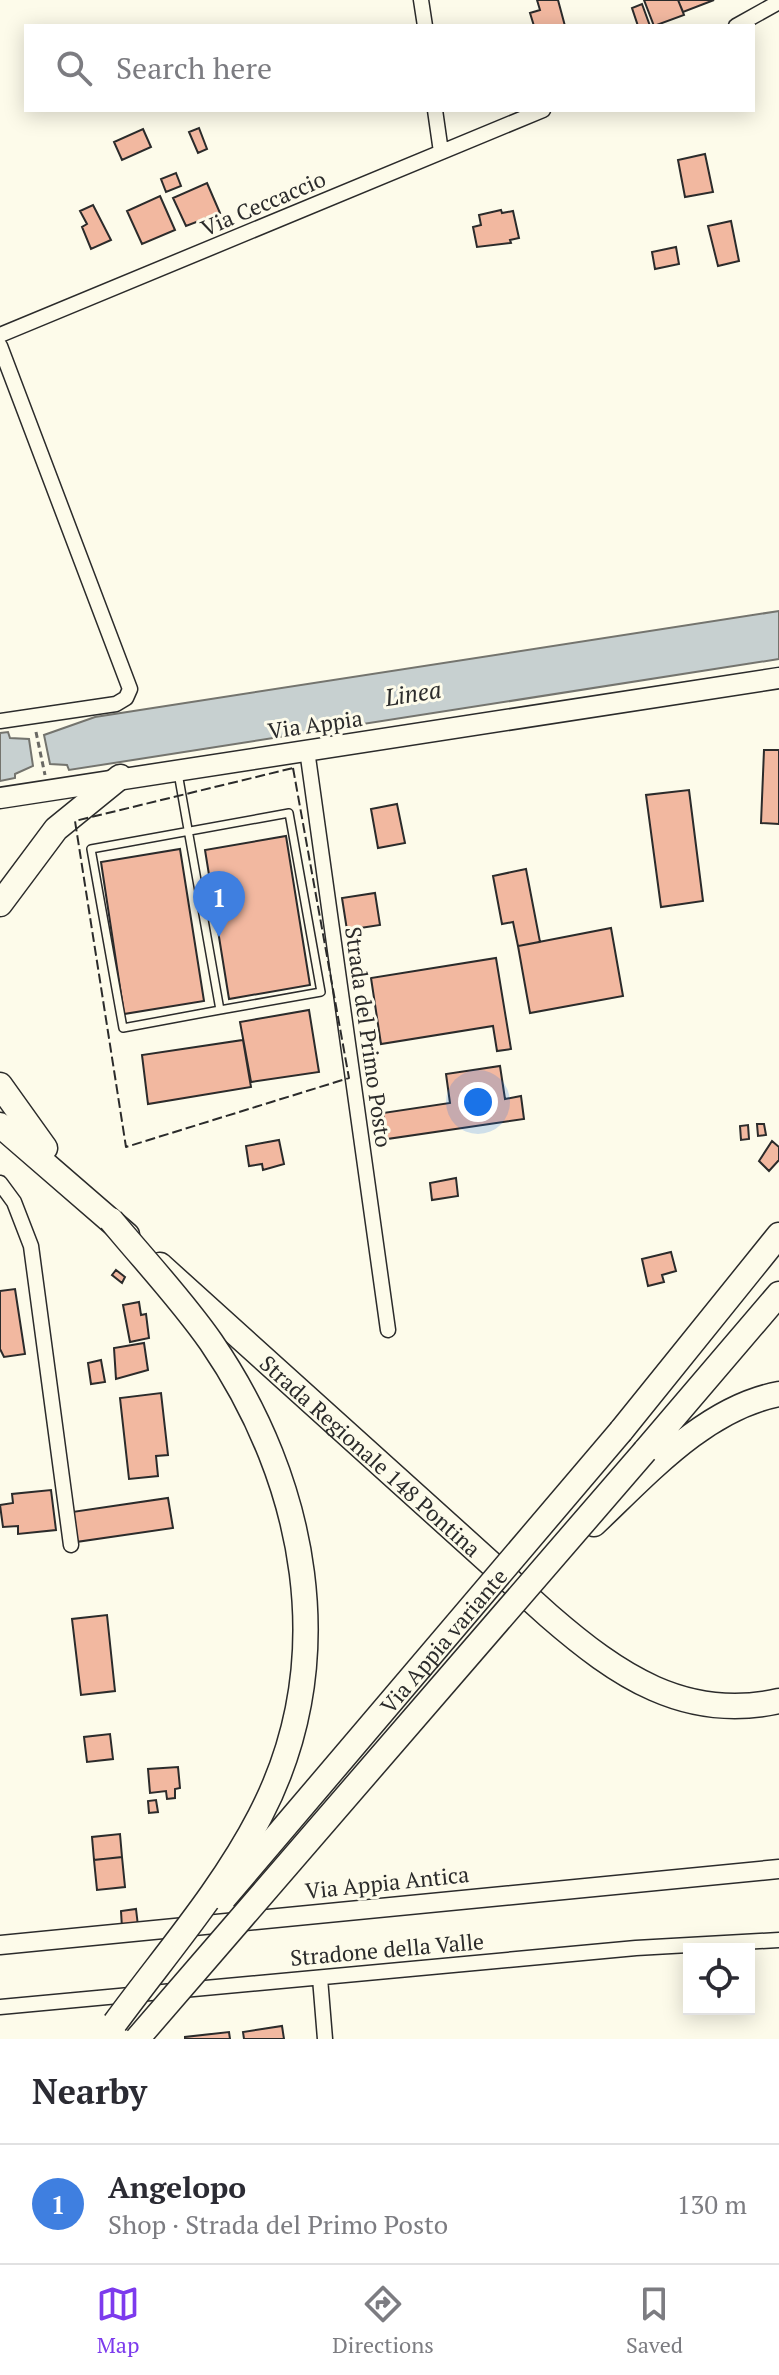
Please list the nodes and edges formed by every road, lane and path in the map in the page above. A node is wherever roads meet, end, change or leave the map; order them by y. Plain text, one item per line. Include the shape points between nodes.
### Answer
1 (421, 0) edge
2 (779, 2) edge
3 (425, 24) edge
4 (740, 24) edge
5 (435, 112) edge
6 (538, 112) edge
7 (441, 152) junction
8 (0, 335) edge
9 (0, 346) edge
10 (779, 678) edge
11 (0, 721) edge
12 (37, 734) dead end
13 (307, 750) junction
14 (42, 767) dead end
15 (177, 768) junction
16 (120, 777) junction
17 (0, 798) edge
18 (188, 831) junction
19 (0, 904) edge
20 (220, 1010) junction
21 (0, 1085) edge
22 (0, 1125) edge
23 (0, 1183) edge
24 (111, 1220) junction
25 (779, 1235) edge
26 (779, 1294) edge
27 (388, 1330) dead end
28 (779, 1394) edge
29 (653, 1457) junction
30 (71, 1545) dead end
31 (779, 1701) edge
32 (779, 1869) edge
33 (779, 1940) edge
34 (0, 1945) edge
35 (320, 1978) junction
36 (0, 2007) edge
37 (108, 2031) edge
38 (137, 2039) edge
39 (325, 2039) edge

1 - 3 street
2 - 4 street
5 - 7 street
6 - 7 street, Via Ceccaccio
7 - 8 street, Via Ceccaccio
9 - 11 street via 130,689 116,704
10 - 13 main road, Via Appia
12 - 14 path
13 - 15 main road, Via Appia
13 - 27 street, Strada del Primo Posto
15 - 16 main road, Via Appia
15 - 18 lane
16 - 17 main road, Via Appia
16 - 19 main road via 56,829
18 - 20 lane
18 - 20 lane via 91,849 123,1028
18 - 20 lane via 289,813 321,992
21 - 24 main road via 40,1142
22 - 24 main road, Strada Regionale 148 Pontina
23 - 30 street via 14,1202 31,1246
24 - 31 main road, Strada Regionale 148 Pontina, bridge via 549,1616 616,1670 686,1702 737,1706
24 - 37 main road, bridge via 201,1328 247,1402 293,1521 307,1623 297,1715 266,1805 221,1879
25 - 37 main road, Via Appia variante, bridge via 621,1431
26 - 29 main road, Via Appia variante
28 - 29 main road via 726,1413
29 - 38 main road, Via Appia variante, bridge via 528,1586
32 - 34 street, Via Appia Antica
33 - 35 street, Stradone della Valle
35 - 36 street, Stradone della Valle
35 - 39 street

